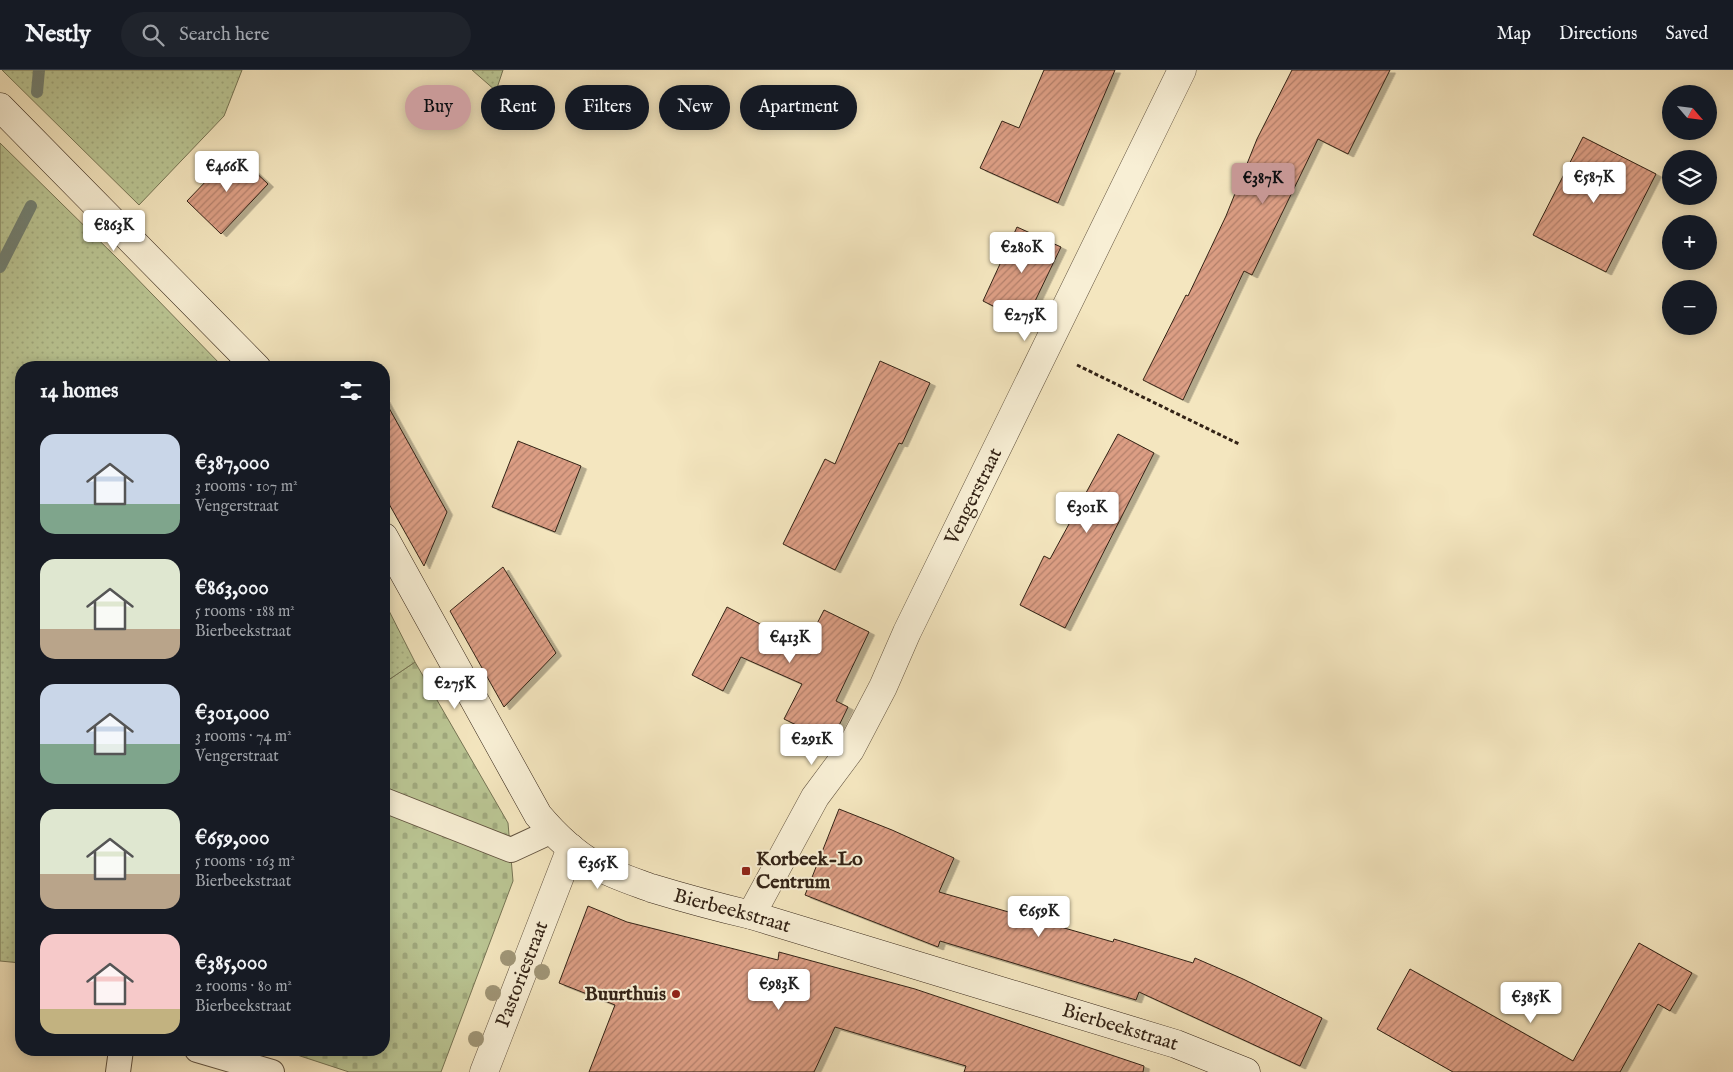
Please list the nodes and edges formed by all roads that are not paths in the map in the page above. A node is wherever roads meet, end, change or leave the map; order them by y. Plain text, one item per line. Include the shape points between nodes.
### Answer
1 (1182, 70) edge
2 (0, 108) edge
3 (250, 361) edge
4 (390, 548) edge
5 (390, 802) edge
6 (562, 840) junction
7 (751, 915) junction
8 (119, 1056) edge
9 (217, 1056) edge
10 (118, 1072) edge
11 (272, 1072) edge
12 (484, 1072) edge
13 (1246, 1072) edge

1 - 7 street, Vengerstraat via 907,632 884,687 850,750 815,797
2 - 3 street
4 - 6 street, Bierbeekstraat via 538,814
5 - 6 lane via 511,850
6 - 7 street, Bierbeekstraat via 594,865 619,877
6 - 12 street, Pastoriestraat
7 - 13 street, Bierbeekstraat via 1176,1044
8 - 10 lane
9 - 11 lane

